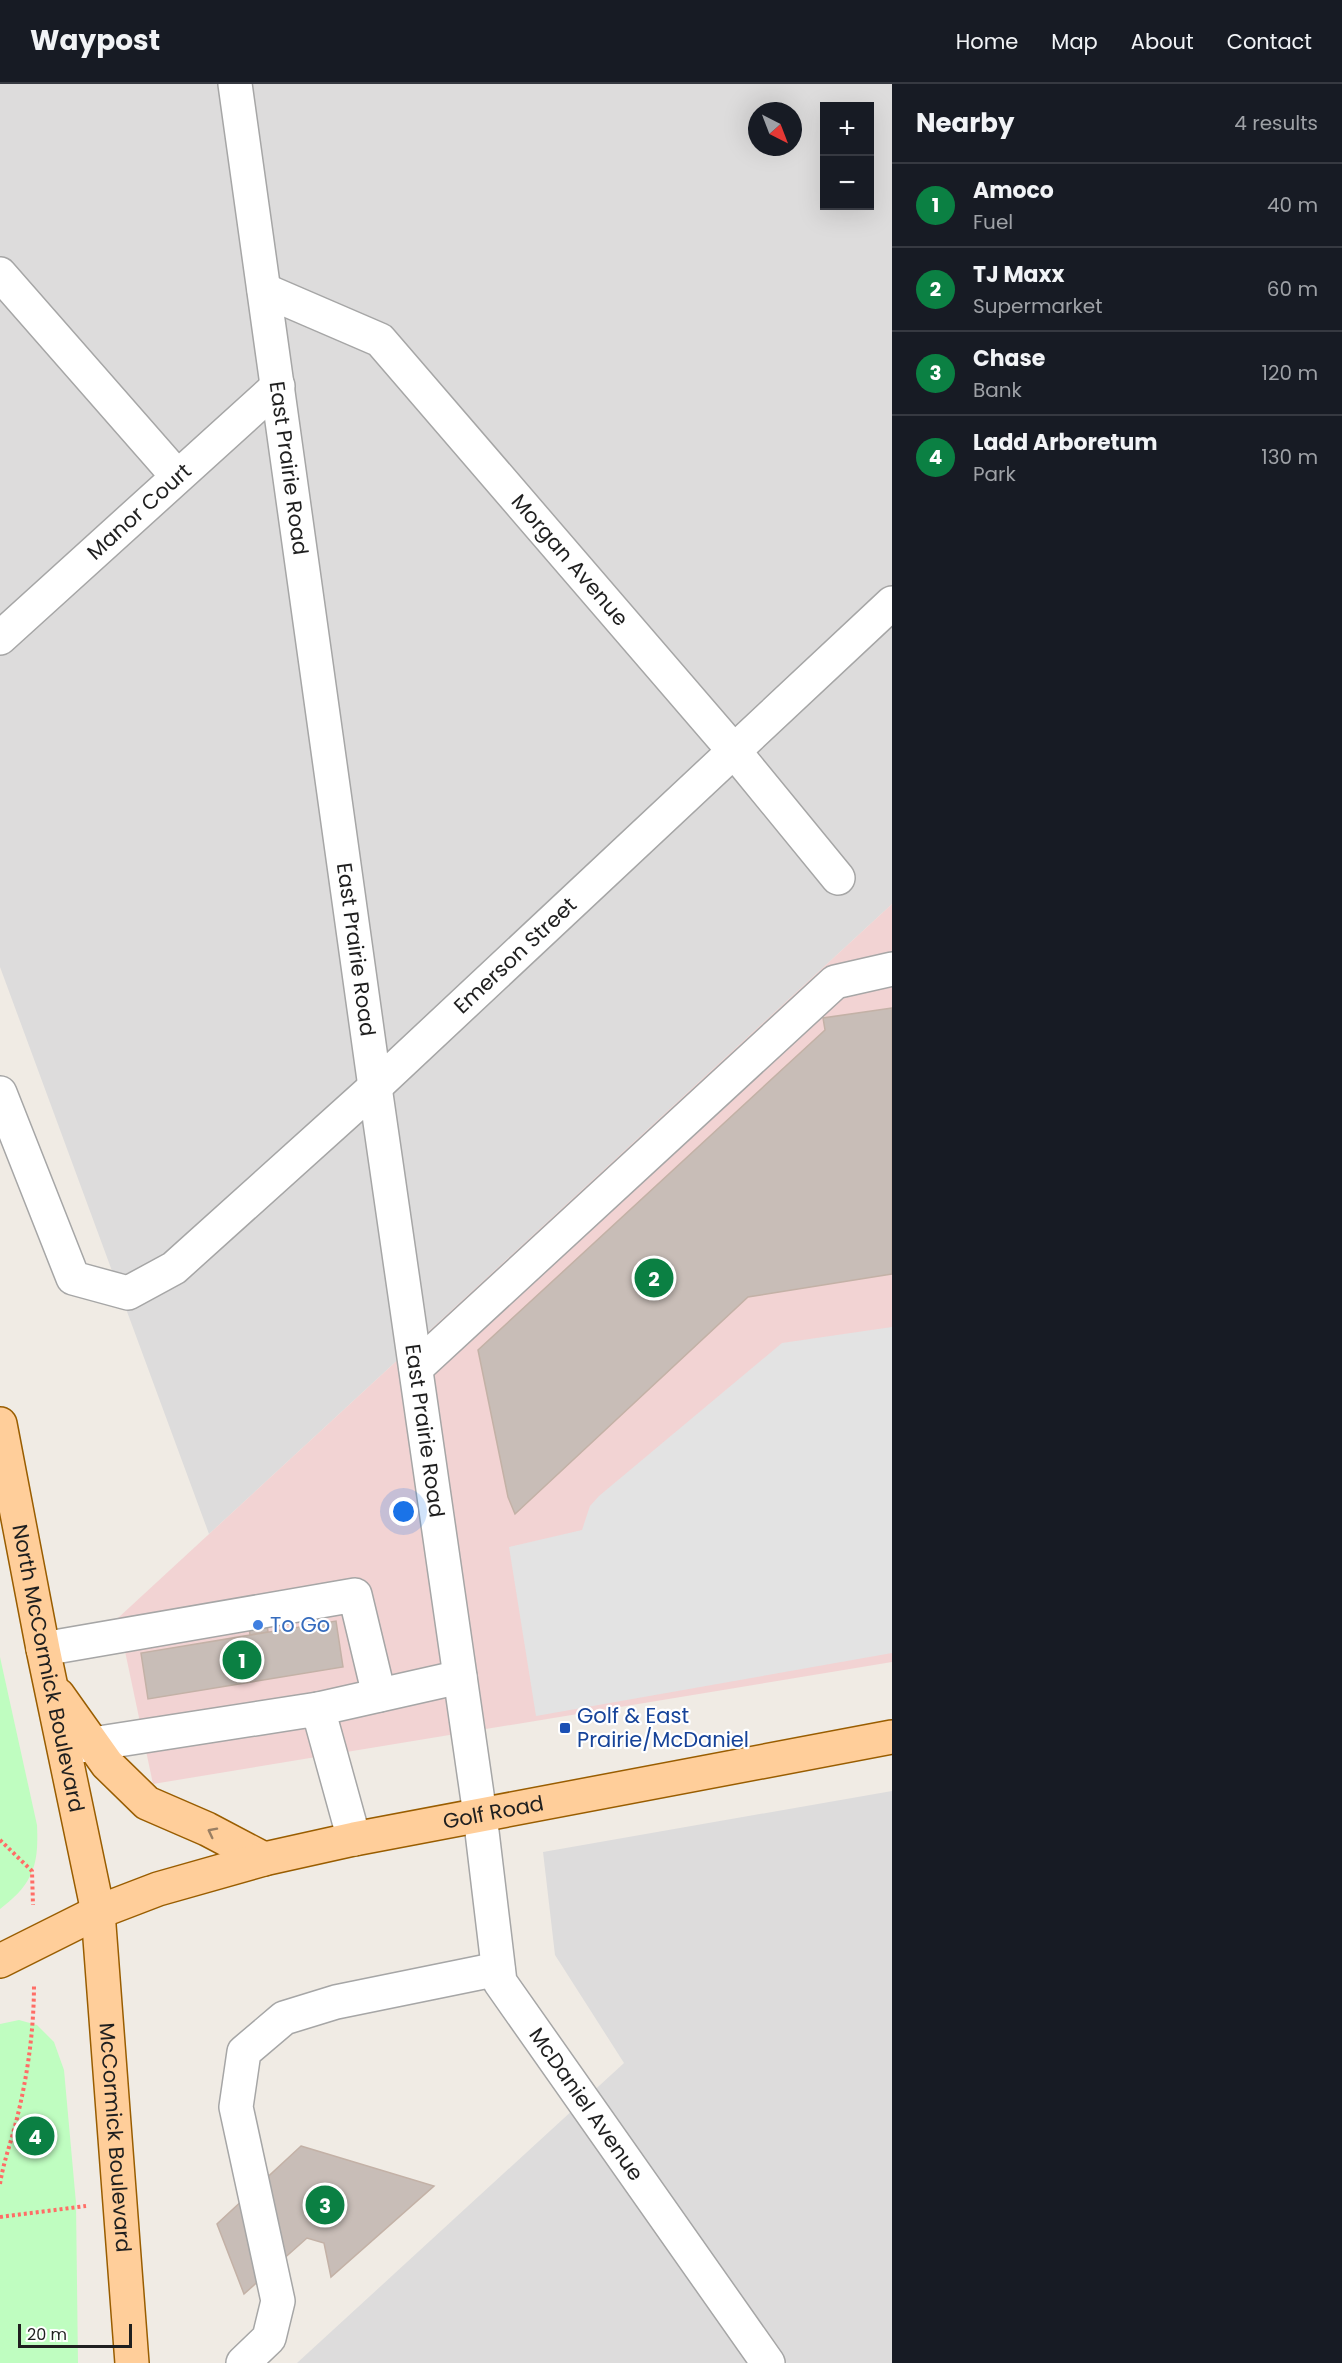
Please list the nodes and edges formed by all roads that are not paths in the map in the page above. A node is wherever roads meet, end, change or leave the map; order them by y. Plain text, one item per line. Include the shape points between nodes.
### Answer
1 (236, 84) edge
2 (0, 274) edge
3 (264, 290) junction
4 (278, 386) junction
5 (177, 476) junction
6 (892, 603) edge
7 (0, 638) edge
8 (734, 751) junction
9 (838, 878) dead end
10 (892, 969) edge
11 (375, 1087) junction
12 (0, 1093) edge
13 (416, 1368) junction
14 (0, 1424) edge
15 (44, 1649) junction
16 (460, 1677) junction
17 (379, 1695) junction
18 (318, 1709) junction
19 (892, 1737) edge
20 (78, 1746) junction
21 (480, 1815) junction
22 (354, 1839) junction
23 (264, 1859) junction
24 (98, 1912) junction
25 (0, 1961) edge
26 (498, 1969) junction
27 (132, 2363) edge
28 (243, 2363) edge
29 (768, 2363) edge

1 - 3 street, East Prairie Road
2 - 5 street
3 - 4 street, East Prairie Road
3 - 8 street, Morgan Avenue via 380,340
4 - 5 street, Manor Court
4 - 11 street, East Prairie Road
5 - 7 street, Manor Court
6 - 8 street, Emerson Street
8 - 9 street, Morgan Avenue
8 - 11 street, Emerson Street
10 - 13 street via 835,982
11 - 12 street, Emerson Street via 174,1268 128,1293 73,1278
11 - 13 street, East Prairie Road
13 - 16 street, East Prairie Road
14 - 15 main road, North McCormick Boulevard
15 - 17 street via 355,1595
15 - 20 main road, North McCormick Boulevard via 51,1686
16 - 17 street
16 - 21 street, East Prairie Road
17 - 18 street
18 - 20 street
18 - 22 street
19 - 21 main road, Golf Road
23 -> 20 main road via 147,1803 107,1764
20 - 24 main road, North McCormick Boulevard
21 - 22 main road, Golf Road
21 - 26 street, McDaniel Avenue
22 - 23 main road, Golf Road
23 - 24 main road, Golf Road via 158,1889
24 - 25 main road
24 - 27 main road, McCormick Boulevard
26 - 28 street via 336,2002 284,2018 244,2052 236,2107 278,2301 269,2338
26 - 29 street, McDaniel Avenue via 500,1982

